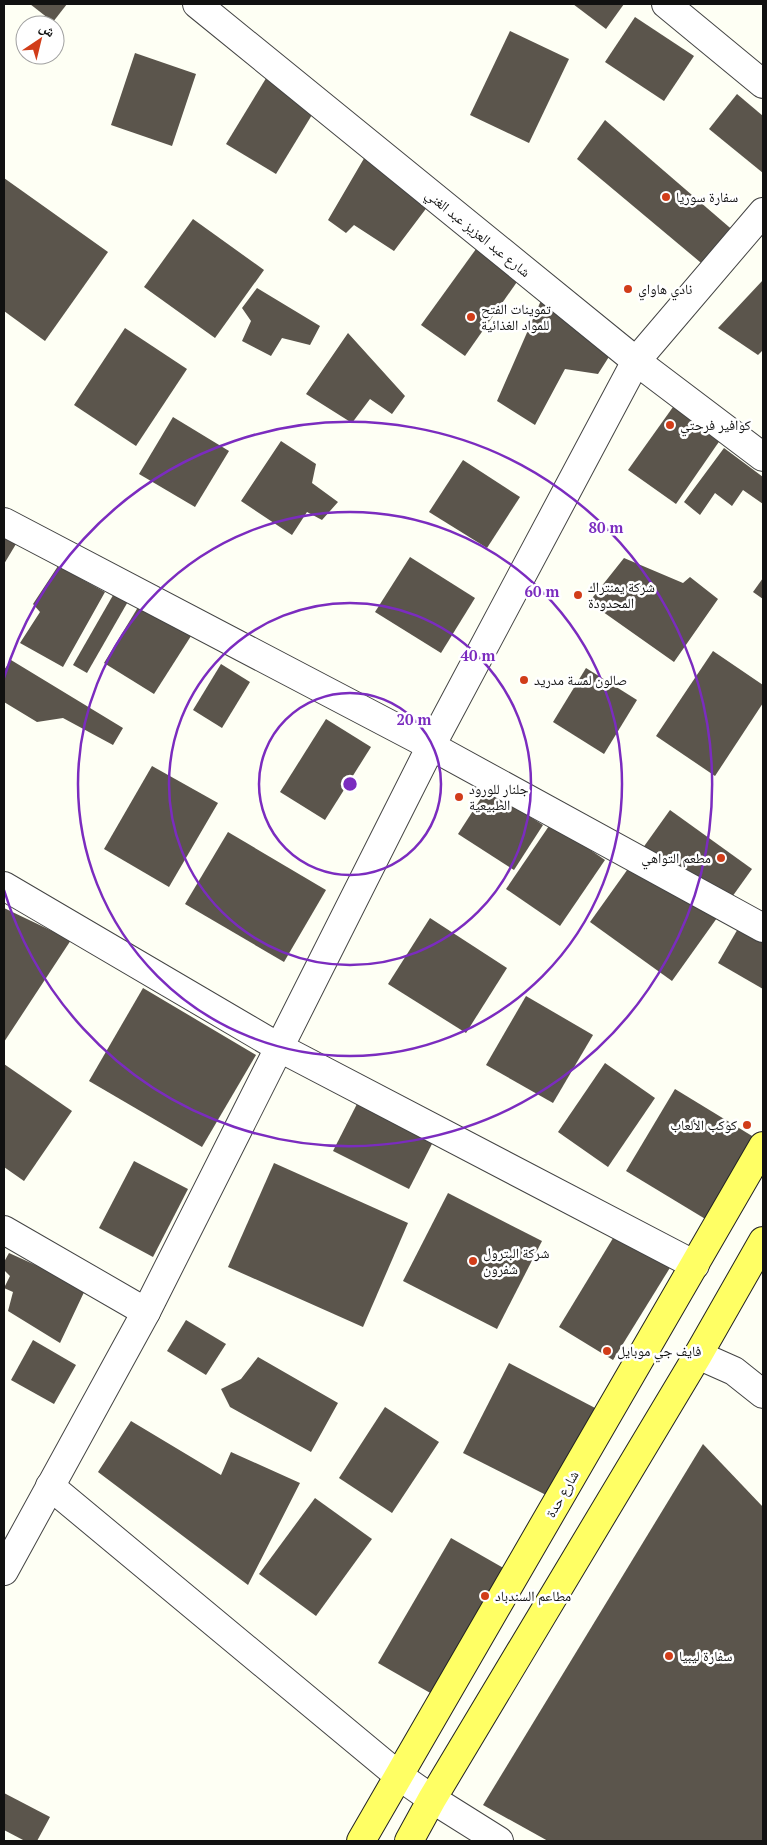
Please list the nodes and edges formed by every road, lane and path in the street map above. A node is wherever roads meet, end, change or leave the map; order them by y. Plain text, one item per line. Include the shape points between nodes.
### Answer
1 (197, 4) edge
2 (666, 4) edge
3 (763, 84) edge
4 (763, 212) edge
5 (636, 361) junction
6 (763, 457) edge
7 (4, 522) edge
8 (430, 746) junction
9 (4, 886) edge
10 (763, 928) edge
11 (280, 1048) junction
12 (763, 1146) edge
13 (4, 1230) edge
14 (763, 1241) edge
15 (695, 1265) junction
16 (146, 1312) junction
17 (698, 1355) junction
18 (763, 1394) edge
19 (50, 1486) junction
20 (4, 1571) edge
21 (399, 1776) junction
22 (432, 1800) junction
23 (361, 1841) edge
24 (409, 1841) edge
25 (499, 1841) edge

1 - 5 street, شارع عبد العزيز عبد الغني
2 - 3 street
4 - 5 street
5 - 6 street, شارع عبد العزيز عبد الغني
5 - 8 street
7 - 8 street
8 - 10 street
8 - 11 street
9 - 11 street
11 - 15 street
11 - 16 street
12 - 15 main road, شارع حدة
13 - 16 street
14 - 17 main road
15 - 21 main road, شارع حدة
16 - 19 street
17 - 18 street via 734,1371
17 - 22 main road
19 - 20 street
19 - 21 street
21 - 22 street
21 - 23 main road, شارع حدة
22 - 24 main road
22 - 25 street

